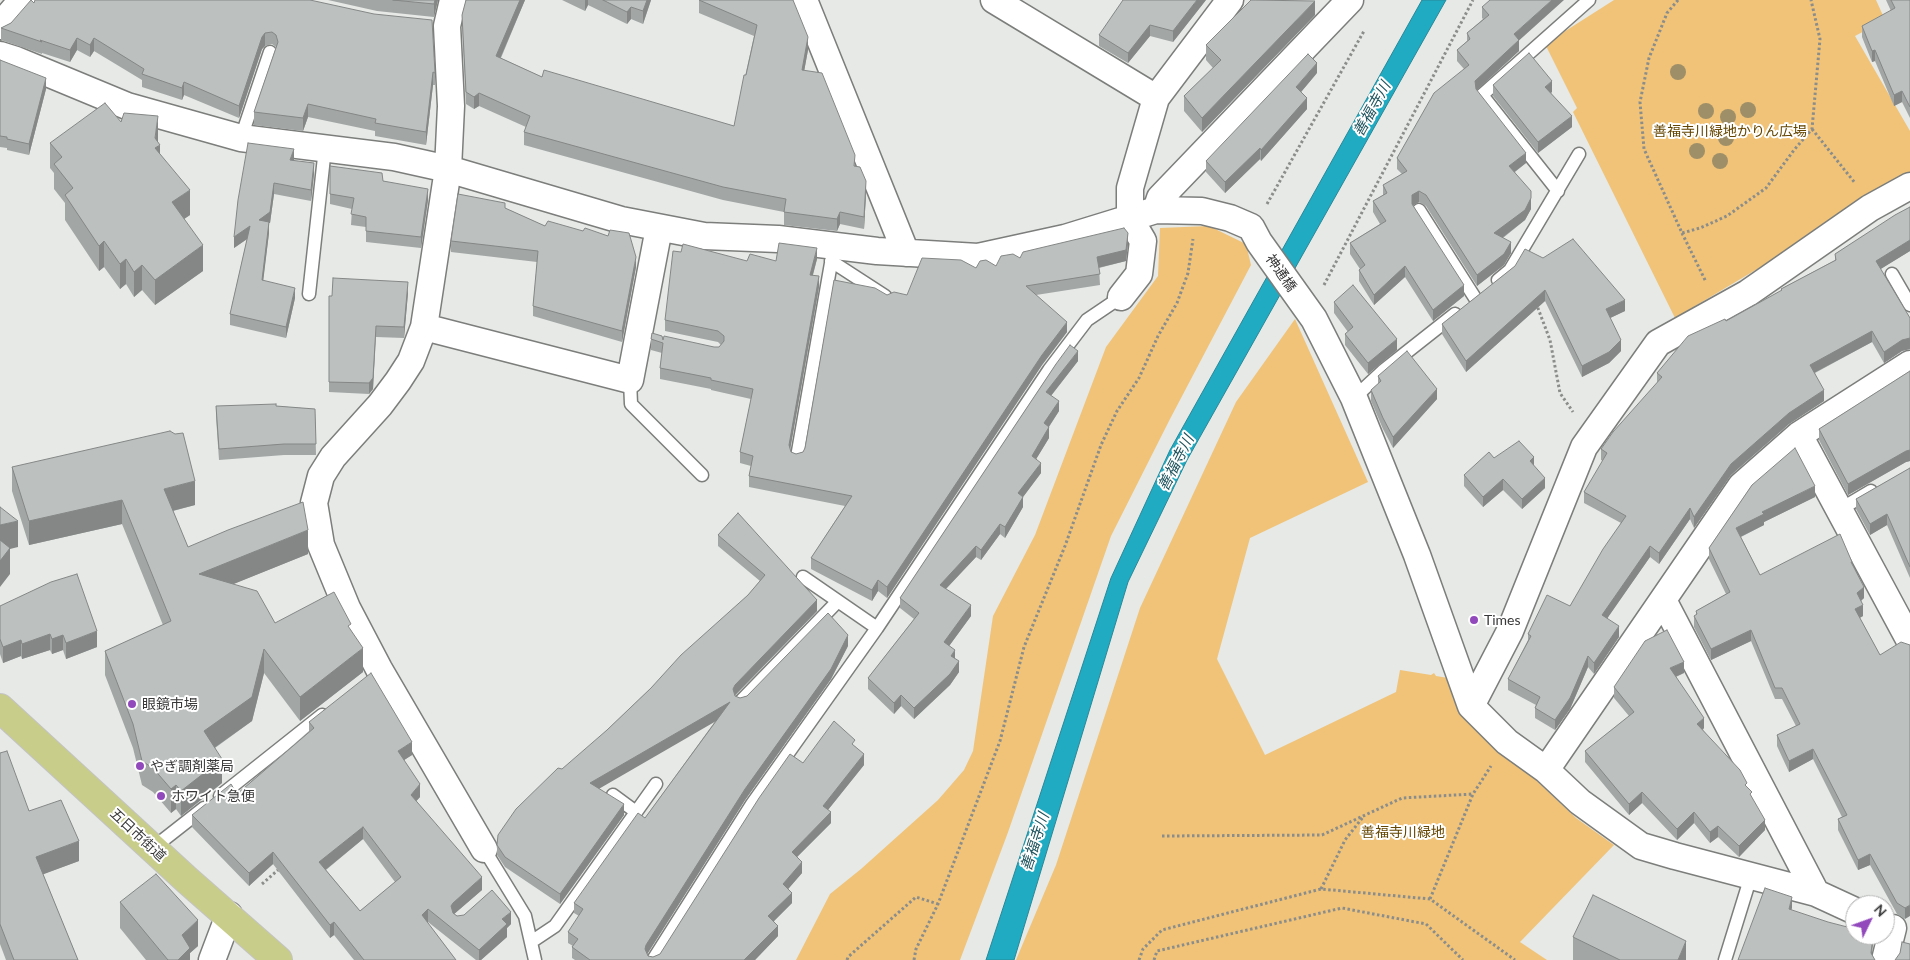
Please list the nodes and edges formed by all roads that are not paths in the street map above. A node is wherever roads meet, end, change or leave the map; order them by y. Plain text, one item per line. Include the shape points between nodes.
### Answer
1 (22, 0) edge
2 (452, 0) edge
3 (804, 0) edge
4 (994, 0) edge
5 (1230, 0) edge
6 (1350, 0) edge
7 (1589, 0) edge
8 (0, 26) edge
9 (270, 52) dead end
10 (0, 55) edge
11 (1156, 98) junction
12 (241, 138) junction
13 (326, 148) junction
14 (1579, 154) dead end
15 (448, 169) junction
16 (1910, 186) edge
17 (1558, 191) junction
18 (1156, 210) junction
19 (1419, 210) dead end
20 (1130, 219) junction
21 (659, 228) junction
22 (832, 253) junction
23 (906, 253) junction
24 (1892, 274) dead end
25 (1482, 292) junction
26 (309, 294) dead end
27 (1121, 297) joint
28 (888, 298) edge
29 (1910, 305) edge
30 (424, 328) junction
31 (1910, 364) edge
32 (630, 380) junction
33 (1354, 398) junction
34 (1799, 435) junction
35 (798, 457) edge
36 (702, 475) dead end
37 (1878, 487) edge
38 (1839, 510) junction
39 (803, 576) dead end
40 (838, 600) junction
41 (1663, 600) junction
42 (1900, 600) edge
43 (877, 628) junction
44 (1910, 641) edge
45 (741, 701) edge
46 (332, 706) edge
47 (1471, 706) junction
48 (0, 708) edge
49 (1546, 770) junction
50 (656, 784) dead end
51 (613, 795) edge
52 (636, 812) junction
53 (153, 848) junction
54 (484, 849) joint
55 (1751, 876) junction
56 (504, 881) junction
57 (492, 893) edge
58 (1816, 893) junction
59 (1845, 906) edge
60 (228, 914) junction
61 (1896, 928) edge
62 (530, 942) junction
63 (212, 960) edge
64 (278, 960) edge
65 (535, 960) edge
66 (653, 960) edge
67 (1725, 960) edge
68 (1885, 960) edge

1 - 8 street
2 - 15 street via 442,26 451,106
3 - 23 street
4 - 11 street
5 - 11 street
6 - 18 street via 1160,198
7 - 17 lane via 1482,95
9 - 12 lane
10 - 12 street via 127,106
11 - 20 street via 1130,188
12 - 13 street
13 - 15 street via 394,157
13 - 26 lane
14 - 17 lane
15 - 21 street via 621,220
15 - 30 street
16 - 47 street via 1870,208 1748,293 1658,343 1584,447 1510,632
17 - 25 lane via 1510,270
18 - 20 street
18 - 33 street, 神通橋 via 1202,211 1250,227 1308,312
19 - 25 lane
20 - 23 street via 1065,238 978,257
20 - 27 street via 1143,241 1139,274
21 - 22 street via 704,236 778,239
21 - 32 street via 644,334
22 - 23 street
22 - 28 lane
22 - 35 lane
24 - 29 lane
25 - 33 lane
27 - 43 lane via 1087,320 1049,370
30 - 32 street
30 - 54 street via 411,361 380,405 333,457 309,505 322,545 375,672
31 - 34 street
32 - 36 lane via 631,404
33 - 47 street, 神通橋 via 1417,555
34 - 38 street
34 - 41 street via 1741,486
37 - 38 lane
38 - 42 street
39 - 40 lane
40 - 43 lane
40 - 45 lane
41 - 49 street
41 - 58 street
42 - 44 street
43 - 66 lane via 752,804
46 - 53 lane
47 - 49 street via 1507,742
48 - 53 main road, 五日市街道
49 - 55 street via 1580,802 1641,846
50 - 52 lane
51 - 52 lane
52 - 62 lane via 555,926
53 - 60 main road, 五日市街道
54 - 56 lane
55 - 58 street
55 - 67 lane
56 - 57 lane
56 - 62 lane via 525,916
58 - 59 street
60 - 63 street
60 - 64 main road, 五日市街道
61 - 68 street
62 - 65 lane

